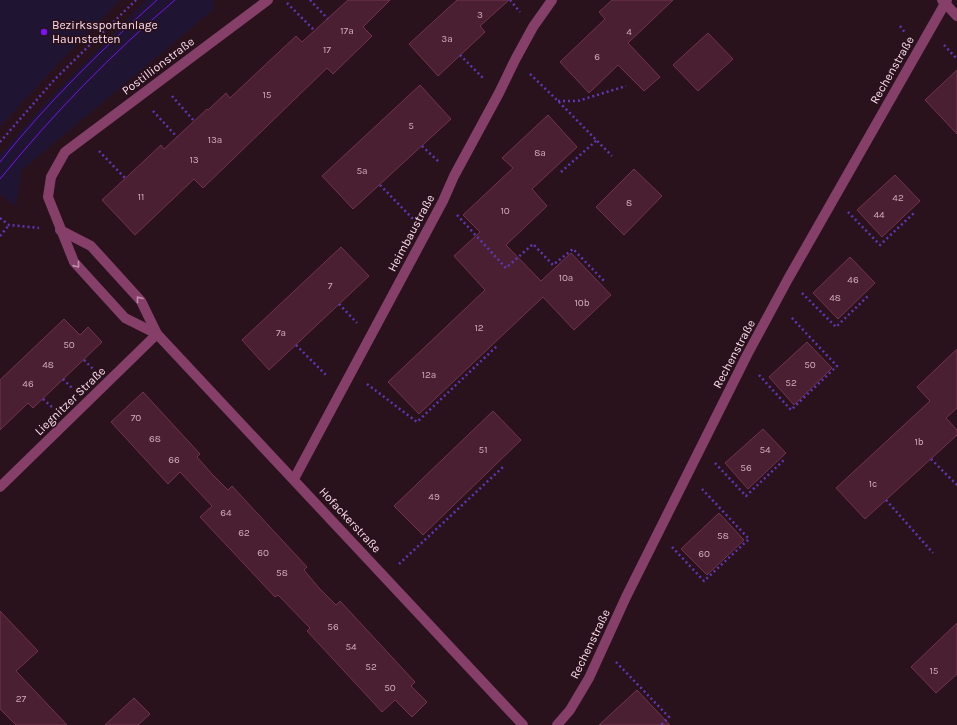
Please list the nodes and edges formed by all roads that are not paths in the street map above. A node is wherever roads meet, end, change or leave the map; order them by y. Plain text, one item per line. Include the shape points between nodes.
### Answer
1 (268, 0) edge
2 (552, 0) edge
3 (945, 1) edge
4 (957, 16) edge
5 (65, 152) joint
6 (60, 230) junction
7 (157, 334) junction
8 (294, 479) junction
9 (0, 487) edge
10 (523, 725) edge
11 (557, 725) edge

1 - 5 street, Postillionstraße
2 - 8 street, Heimbaustraße via 515,60 443,201
3 - 4 street
3 - 11 street, Rechenstraße via 788,279 626,597 589,678 570,710
5 - 6 street, Hofackerstraße via 51,178 48,197
7 -> 6 street, Hofackerstraße via 141,301 91,246
6 -> 7 street, Hofackerstraße via 74,262 125,318
7 - 8 street, Hofackerstraße
7 - 9 street, Liegnitzer Straße
8 - 10 street, Hofackerstraße

